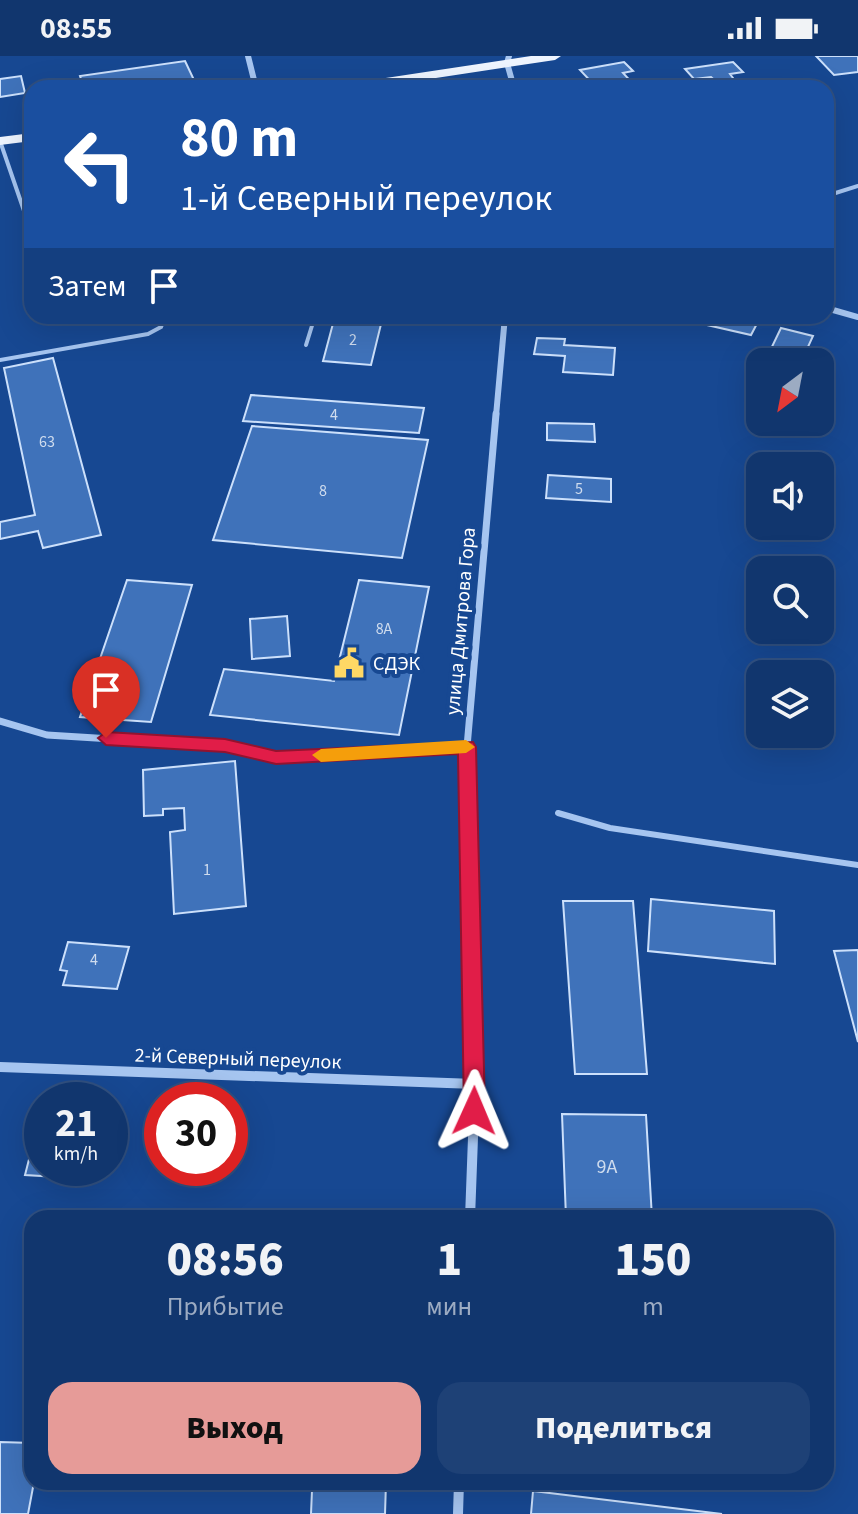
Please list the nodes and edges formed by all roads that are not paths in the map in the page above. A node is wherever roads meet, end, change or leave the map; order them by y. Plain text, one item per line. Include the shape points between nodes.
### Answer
1 (248, 56) edge
2 (555, 56) edge
3 (508, 60) edge
4 (254, 80) edge
5 (392, 80) edge
6 (512, 80) edge
7 (24, 138) edge
8 (0, 141) edge
9 (858, 186) edge
10 (834, 194) edge
11 (24, 211) edge
12 (834, 310) edge
13 (858, 317) edge
14 (164, 324) edge
15 (313, 324) edge
16 (504, 324) edge
17 (306, 345) dead end
18 (0, 360) edge
19 (0, 721) edge
20 (467, 747) junction
21 (558, 813) dead end
22 (858, 865) edge
23 (0, 1067) edge
24 (475, 1084) junction
25 (470, 1210) edge
26 (459, 1490) edge
27 (458, 1514) edge

1 - 4 street
2 - 3 main road
3 - 5 main road
3 - 6 street
7 - 8 main road
8 - 11 lane
9 - 10 lane
12 - 13 street
14 - 18 lane via 144,335
15 - 17 lane
16 - 20 street, улица Дмитрова Гора
19 - 20 street via 47,735 225,746 276,758
20 - 24 street, улица Дмитрова Гора
21 - 22 lane via 610,828
23 - 24 street, 2-й Северный переулок
24 - 25 street, улица Дмитрова Гора
26 - 27 street

